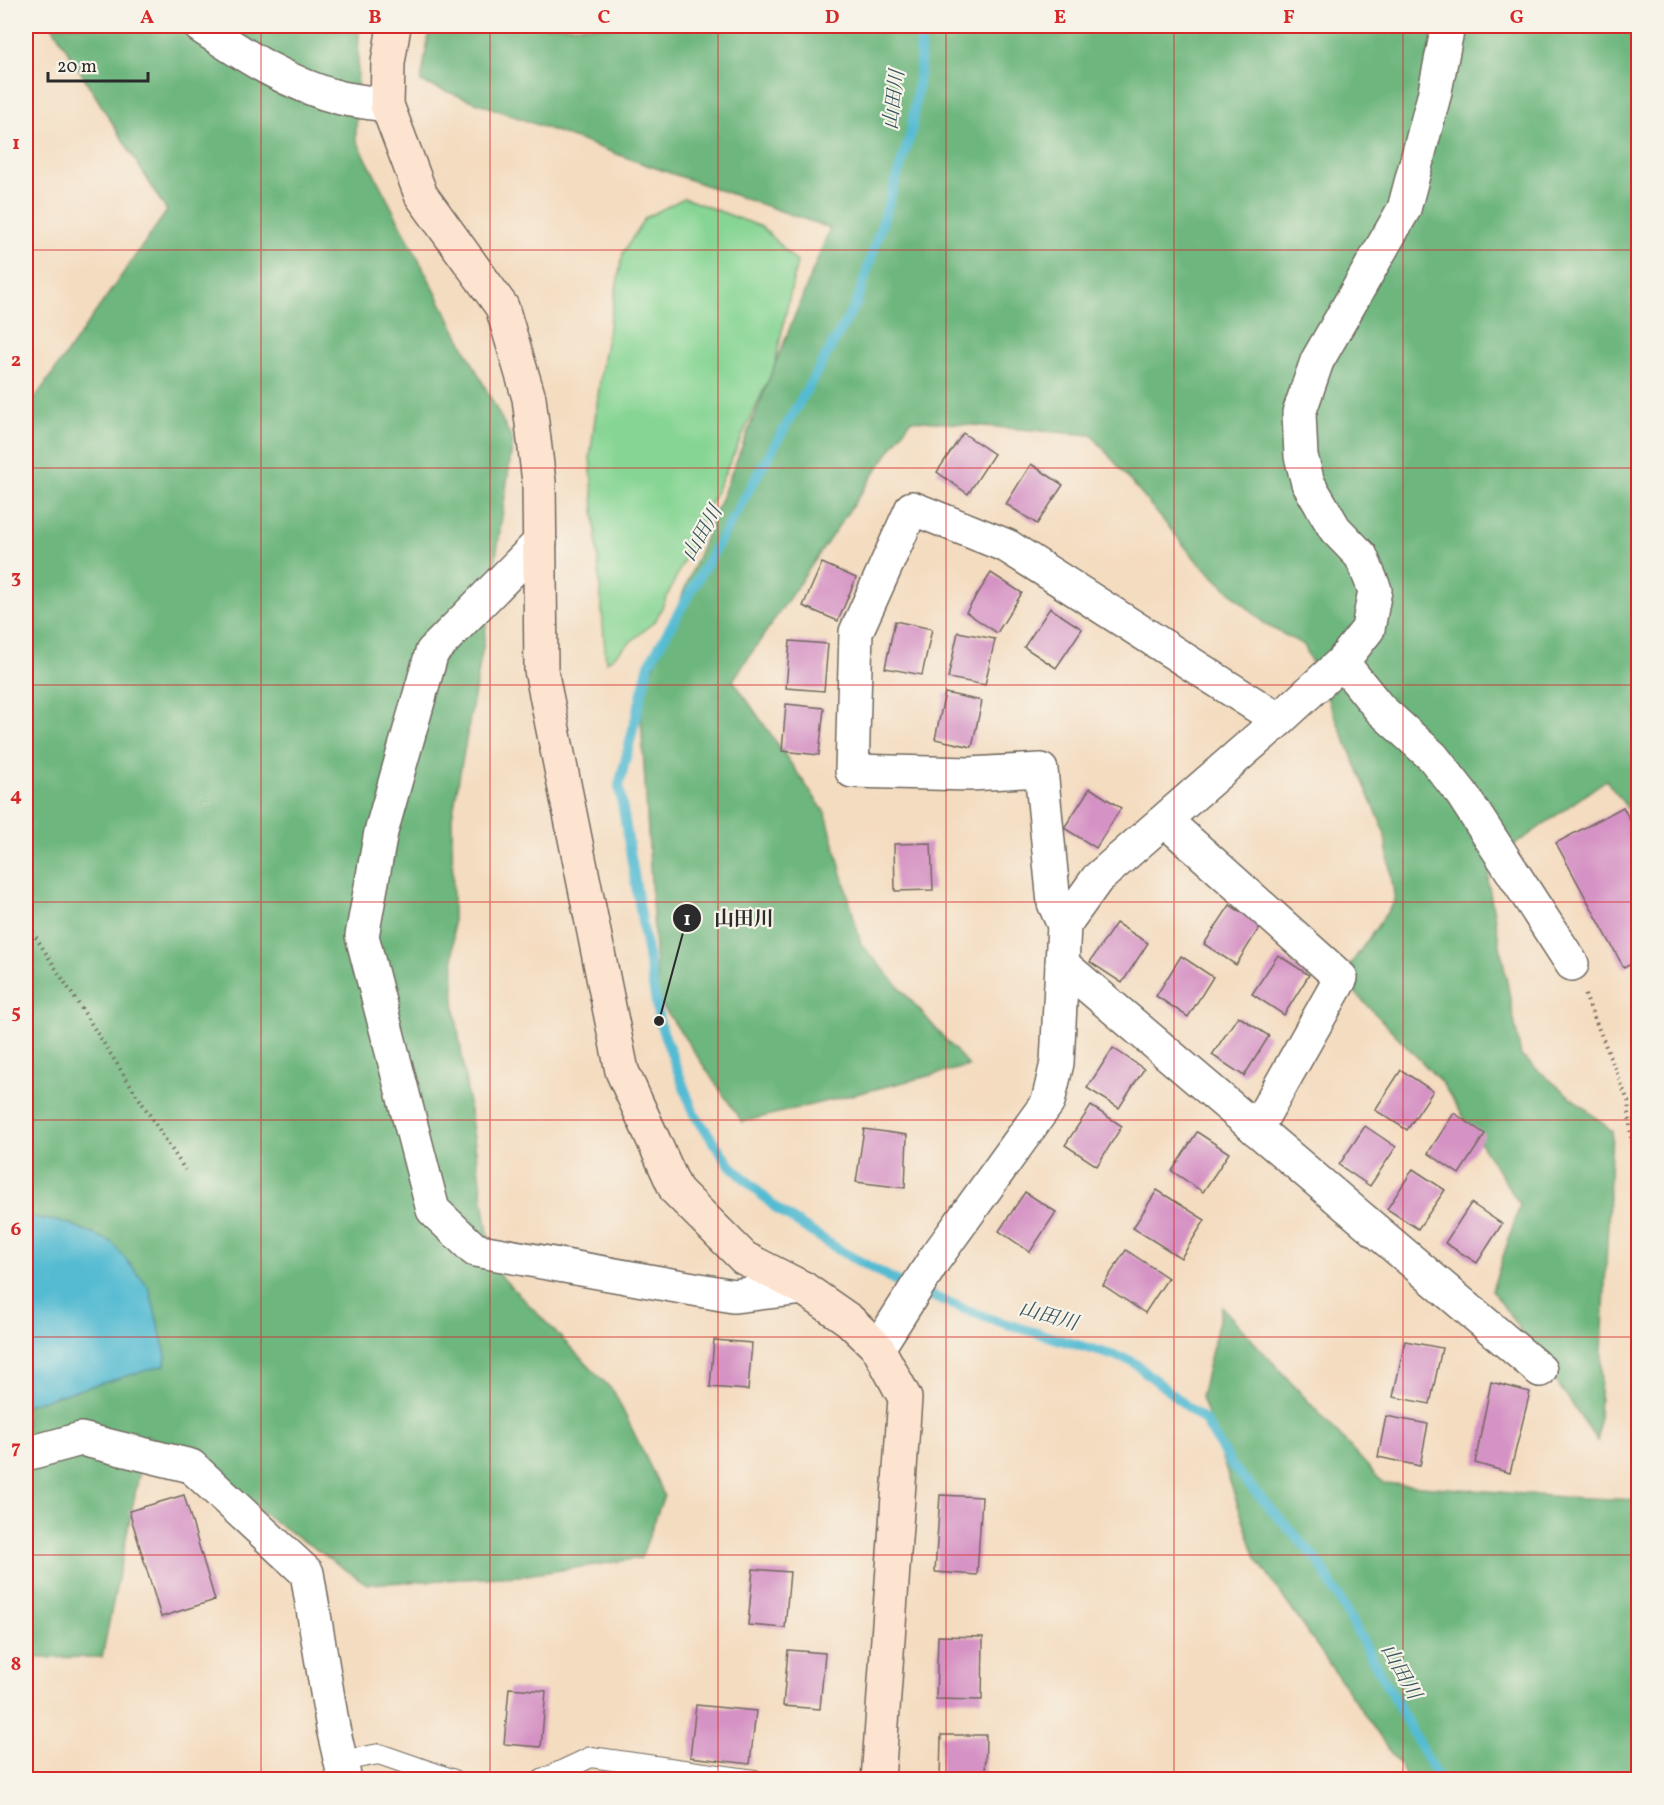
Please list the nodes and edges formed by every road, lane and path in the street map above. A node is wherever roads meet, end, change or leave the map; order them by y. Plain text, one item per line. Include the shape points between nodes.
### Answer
1 (200, 26) edge
2 (394, 26) edge
3 (1448, 26) edge
4 (387, 105) junction
5 (540, 542) junction
6 (1342, 662) junction
7 (1279, 720) junction
8 (1166, 821) junction
9 (26, 922) edge
10 (1064, 925) junction
11 (1062, 964) junction
12 (1572, 964) joint
13 (1256, 1129) junction
14 (185, 1170) dead end
15 (802, 1288) junction
16 (1638, 1290) edge
17 (885, 1337) junction
18 (1540, 1370) dead end
19 (26, 1454) edge
20 (343, 1770) edge
21 (454, 1779) edge
22 (542, 1779) edge
23 (754, 1779) edge
24 (879, 1779) edge

1 - 4 street via 250,59 302,85 341,98
2 - 4 street
3 - 6 street via 1404,209 1317,361 1299,413 1301,456 1308,483 1335,529 1360,556 1375,590 1368,629
4 - 5 street via 421,195 502,307 529,398 540,482
5 - 15 street via 541,670 622,1071 676,1190 744,1258
5 - 15 street via 432,652 381,832 362,936 433,1210 475,1250 733,1296
6 - 7 street
6 - 12 street via 1380,709 1433,757 1462,794
7 - 8 street
7 - 10 street via 1007,546 912,508 856,632 852,771 970,774 1041,770 1054,903
8 - 10 street via 1097,879
8 - 13 street via 1341,978
9 - 14 path
10 - 11 street
11 - 13 street
11 - 17 street via 1057,1063 1048,1102 934,1260
12 - 16 path via 1628,1101 1638,1221 1632,1272
13 - 18 street
15 - 17 street via 849,1320
17 - 24 street via 905,1398
19 - 20 street via 81,1439 191,1466 307,1573
20 - 21 lane via 380,1754
22 - 23 lane via 591,1757

